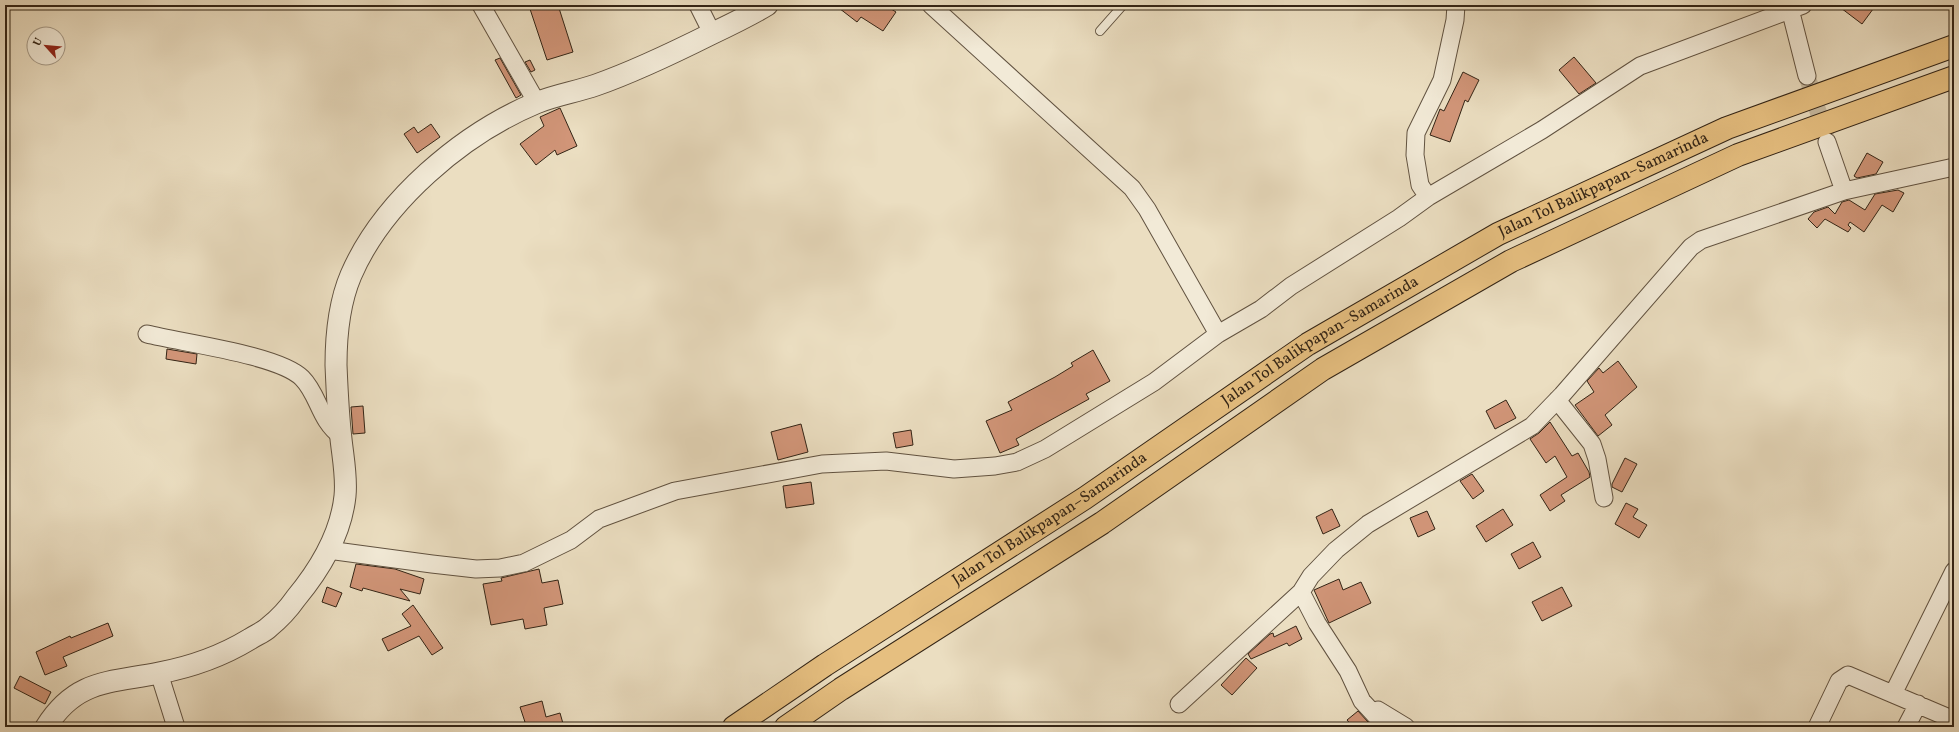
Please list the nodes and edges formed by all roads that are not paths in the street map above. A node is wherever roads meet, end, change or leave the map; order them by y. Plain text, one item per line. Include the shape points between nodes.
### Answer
1 (481, 5) edge
2 (698, 5) edge
3 (767, 5) edge
4 (931, 5) edge
5 (1123, 5) edge
6 (1456, 5) edge
7 (1794, 7) edge
8 (1100, 31) dead end
9 (712, 34) junction
10 (1954, 46) edge
11 (1807, 76) tunnel mouth
12 (1954, 77) edge
13 (537, 103) junction
14 (1827, 142) tunnel mouth
15 (1954, 167) edge
16 (1844, 191) junction
17 (1428, 196) junction
18 (147, 334) dead end
19 (1218, 334) junction
20 (1557, 400) junction
21 (340, 436) junction
22 (1604, 498) dead end
23 (328, 550) junction
24 (1954, 571) edge
25 (1301, 592) junction
26 (159, 673) junction
27 (1893, 694) junction
28 (1362, 701) junction
29 (1179, 704) dead end
30 (1918, 704) junction
31 (1954, 720) edge
32 (46, 727) edge
33 (176, 727) edge
34 (734, 727) edge
35 (786, 727) edge
36 (1386, 727) edge
37 (1406, 727) edge
38 (1817, 727) edge
39 (1906, 727) edge

1 - 13 street
2 - 9 street
3 - 9 street
4 - 19 street via 1132,188 1147,209
5 - 8 lane
6 - 17 street via 1454,27 1442,80 1416,133 1415,155 1420,185
7 - 11 street
7 - 17 street via 1640,66 1542,130
9 - 13 street via 596,85
10 - 34 highway, Jalan Tol Balikpapan–Samarinda via 1727,128 1498,234 1308,344 1085,498 825,665
12 - 35 highway, Jalan Tol Balikpapan–Samarinda via 1738,155 1511,261 1323,369 1102,522 840,689
13 - 21 street via 478,135 416,184 394,207 364,251 351,275 338,323 337,388
14 - 16 street
15 - 16 street
16 - 20 street via 1701,240 1691,247
17 - 19 street via 1399,218 1291,286 1261,309
18 - 21 street via 238,354 287,368 305,382 322,416
19 - 23 street via 1154,382 1045,449 1017,462 954,469 886,461 822,464 675,491 599,519 571,540 524,563 500,568 476,569
20 - 22 street via 1592,444
20 - 25 street via 1532,426 1368,524 1336,550
21 - 23 street via 346,475 345,496 340,522
23 - 26 street via 296,599 268,628 215,657
24 - 27 street
25 - 28 street via 1317,623 1348,671
25 - 29 street
26 - 32 street via 96,684 81,692 52,717
26 - 33 street
27 - 30 street
27 - 38 street via 1854,676 1843,677
28 - 36 street
28 - 37 street
30 - 31 street
30 - 39 street

